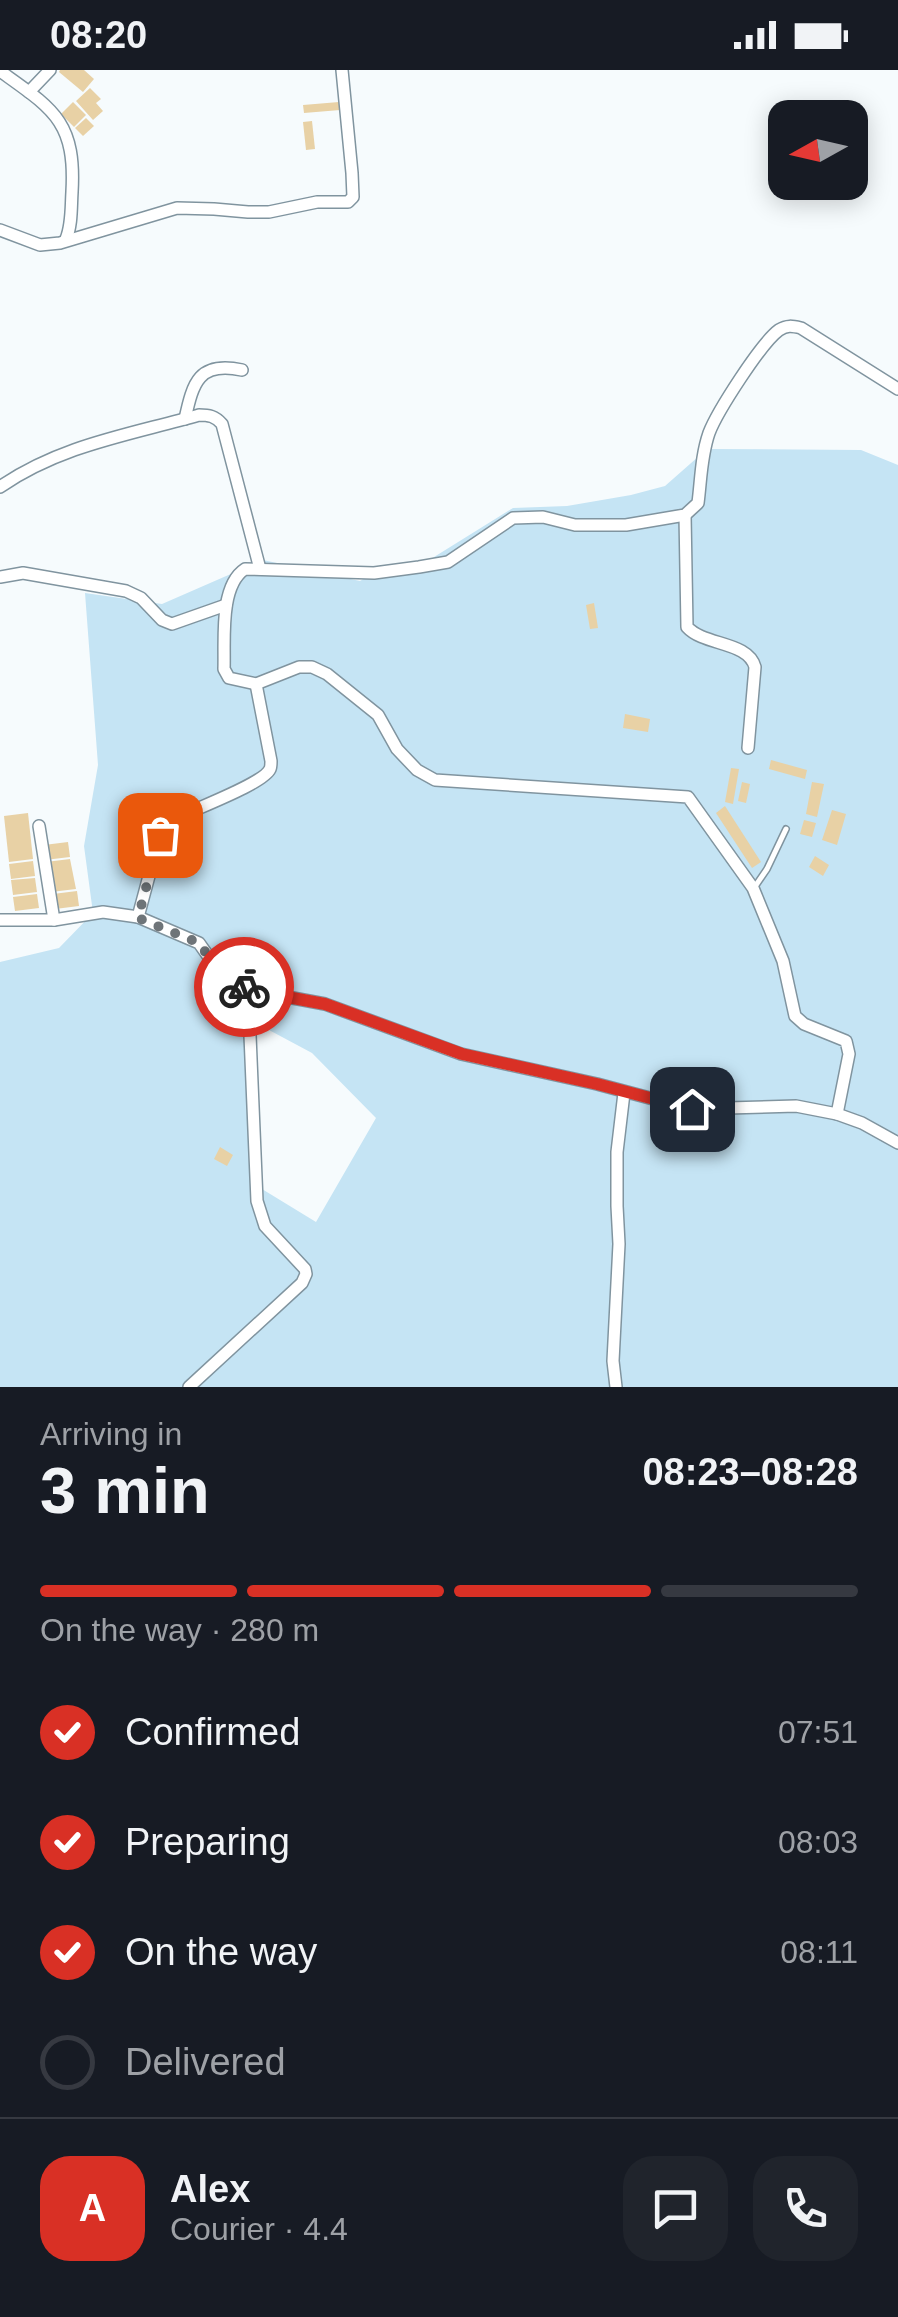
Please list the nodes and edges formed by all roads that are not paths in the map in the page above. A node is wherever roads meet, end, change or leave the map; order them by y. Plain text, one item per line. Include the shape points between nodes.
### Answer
1 (50, 70) edge
2 (342, 70) edge
3 (0, 71) edge
4 (29, 92) junction
5 (0, 230) edge
6 (66, 240) junction
7 (242, 370) dead end
8 (898, 389) edge
9 (185, 419) junction
10 (0, 487) edge
11 (685, 514) junction
12 (260, 569) junction
13 (0, 577) edge
14 (226, 604) junction
15 (256, 684) junction
16 (748, 748) dead end
17 (39, 826) dead end
18 (786, 829) dead end
19 (754, 888) junction
20 (138, 918) junction
21 (0, 920) edge
22 (54, 920) junction
23 (248, 988) junction
24 (624, 1093) junction
25 (838, 1114) junction
26 (898, 1143) edge
27 (189, 1387) edge
28 (616, 1387) edge

1 - 4 street
2 - 6 street via 352,172 348,202 268,212 176,208
3 - 4 street
4 - 6 street via 66,130 72,178
5 - 6 street via 40,245
7 - 9 street via 224,366 199,376
8 - 11 street via 801,328 782,328 726,401 710,432 698,503
9 - 10 street via 97,441
9 - 12 street via 209,415 222,424
11 - 12 street via 626,525 513,518 448,562 420,568
11 - 16 street via 690,632 753,659
12 - 14 street via 239,573
13 - 14 street via 23,572 126,591 172,624
14 - 15 street via 224,670 234,680
15 - 19 street via 299,667 327,674 378,715 397,749 435,780 688,797
15 - 20 street via 270,770 169,821
17 - 22 street
18 - 19 lane
19 - 25 street via 783,962 795,1016 848,1046
20 - 22 street via 103,912
20 - 23 street via 199,943 218,970
21 - 22 street
23 - 24 street via 325,1004 462,1054
23 - 27 street via 256,1201 265,1226 306,1274
24 - 25 street via 692,1109 796,1106
24 - 28 street
25 - 26 street

